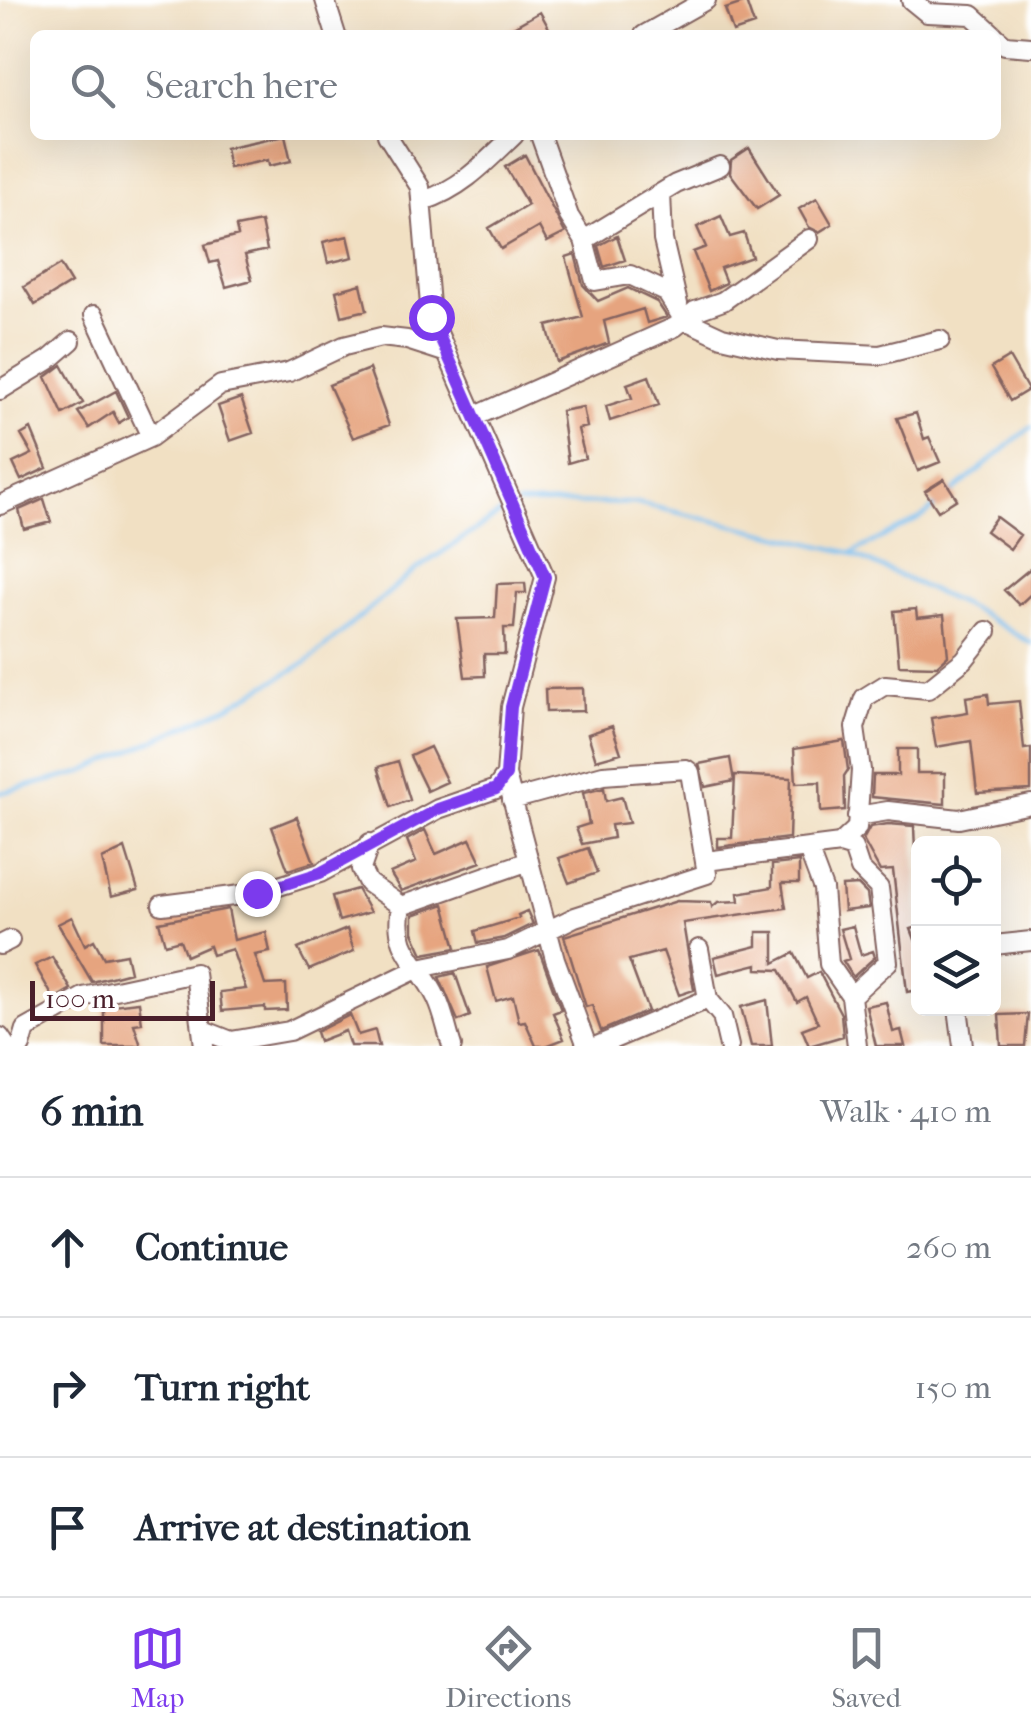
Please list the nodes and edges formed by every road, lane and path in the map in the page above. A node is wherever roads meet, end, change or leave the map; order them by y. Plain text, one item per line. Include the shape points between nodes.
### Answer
1 (325, 0) edge
2 (706, 0) edge
3 (910, 0) edge
4 (334, 30) edge
5 (653, 30) edge
6 (989, 30) edge
7 (1001, 41) edge
8 (1031, 47) edge
9 (390, 140) edge
10 (509, 140) edge
11 (542, 140) edge
12 (720, 166) dead end
13 (661, 193) junction
14 (423, 200) junction
15 (809, 239) dead end
16 (584, 240) junction
17 (94, 314) dead end
18 (681, 314) junction
19 (940, 340) dead end
20 (71, 341) dead end
21 (444, 352) junction
22 (0, 390) edge
23 (476, 416) junction
24 (151, 437) junction
25 (5, 496) edge
26 (987, 630) dead end
27 (506, 775) junction
28 (512, 800) junction
29 (1031, 804) edge
30 (856, 816) junction
31 (370, 843) junction
32 (840, 844) junction
33 (808, 848) junction
34 (530, 861) junction
35 (706, 861) junction
36 (162, 905) dead end
37 (401, 906) junction
38 (549, 930) junction
39 (1031, 941) edge
40 (1001, 944) edge
41 (699, 949) dead end
42 (419, 968) junction
43 (852, 996) junction
44 (708, 998) junction
45 (959, 1016) edge
46 (0, 1037) edge
47 (203, 1038) edge
48 (6, 1046) edge
49 (22, 1046) edge
50 (452, 1046) edge
51 (586, 1046) edge
52 (598, 1046) edge
53 (729, 1046) edge
54 (857, 1046) edge
55 (963, 1046) edge

1 - 4 street
2 - 5 street
3 - 6 street via 927,13 972,14
7 - 8 street
9 - 14 street
10 - 14 street via 446,194
11 - 16 street via 568,216
12 - 13 street
13 - 16 street
13 - 18 street via 663,240
14 - 21 street via 426,284
15 - 18 street via 724,301
16 - 18 street via 595,281 630,275 658,286
17 - 24 street
18 - 19 street via 722,338 826,356 880,355
18 - 23 street via 591,367
20 - 22 street
21 - 23 street
21 - 24 street via 381,338 344,346 289,372 221,385
23 - 27 street via 545,577 511,707
24 - 25 street
26 - 30 street via 928,689 886,686 864,698 856,728
27 - 28 street
27 - 31 street via 496,789
28 - 34 street
28 - 35 street via 603,775 686,769
29 - 30 street via 959,820 888,811
30 - 32 street via 856,828
31 - 36 street via 320,873 257,893
31 - 37 street via 361,869 368,883
32 - 33 street
32 - 43 street via 853,848 860,869 878,888 888,962
33 - 35 street
33 - 43 street via 823,890 828,964
34 - 37 street
34 - 38 street
35 - 38 street via 701,880 664,886
37 - 42 street via 404,953
38 - 42 street via 508,950
38 - 51 street
39 - 40 street
41 - 44 street
42 - 47 street via 289,1031 231,1042
42 - 50 street via 438,1000
43 - 54 street
44 - 52 street
44 - 53 street via 722,1016
45 - 55 street
46 - 48 street
47 - 49 street via 199,978 187,974 83,997 26,1029

